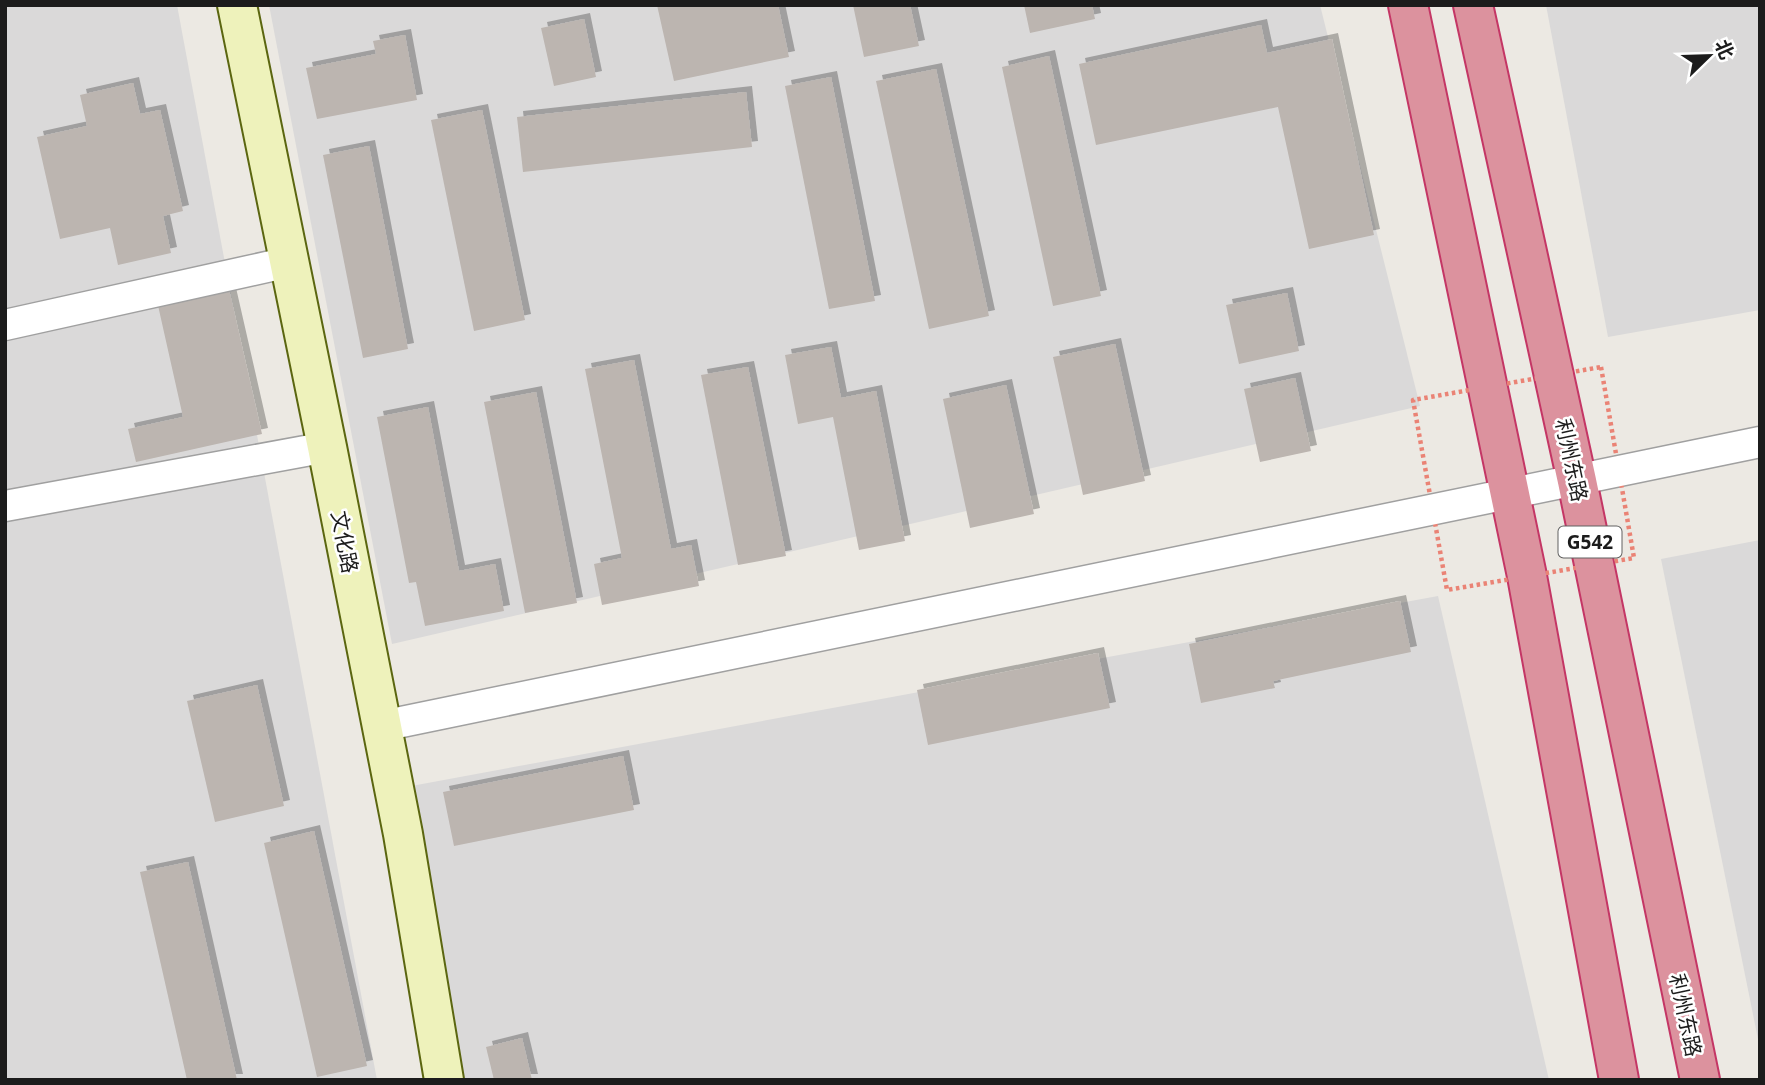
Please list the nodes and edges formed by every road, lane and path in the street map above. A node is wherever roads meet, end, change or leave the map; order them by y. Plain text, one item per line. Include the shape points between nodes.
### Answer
1 (237, 5) edge
2 (1408, 5) edge
3 (1473, 5) edge
4 (289, 262) junction
5 (5, 325) edge
6 (1760, 442) edge
7 (327, 447) junction
8 (1577, 481) junction
9 (1510, 494) junction
10 (5, 506) edge
11 (382, 726) junction
12 (444, 1080) edge
13 (1619, 1080) edge
14 (1700, 1080) edge

1 - 4 street, 文化路
2 - 9 highway
3 - 8 highway, 利州东路 / G542
4 - 5 street
4 - 7 street, 文化路
6 - 8 street
7 - 10 street
7 - 11 street, 文化路
8 - 9 street
8 - 14 highway, 利州东路 / G542
9 - 11 street
9 - 13 highway
11 - 12 street, 文化路

